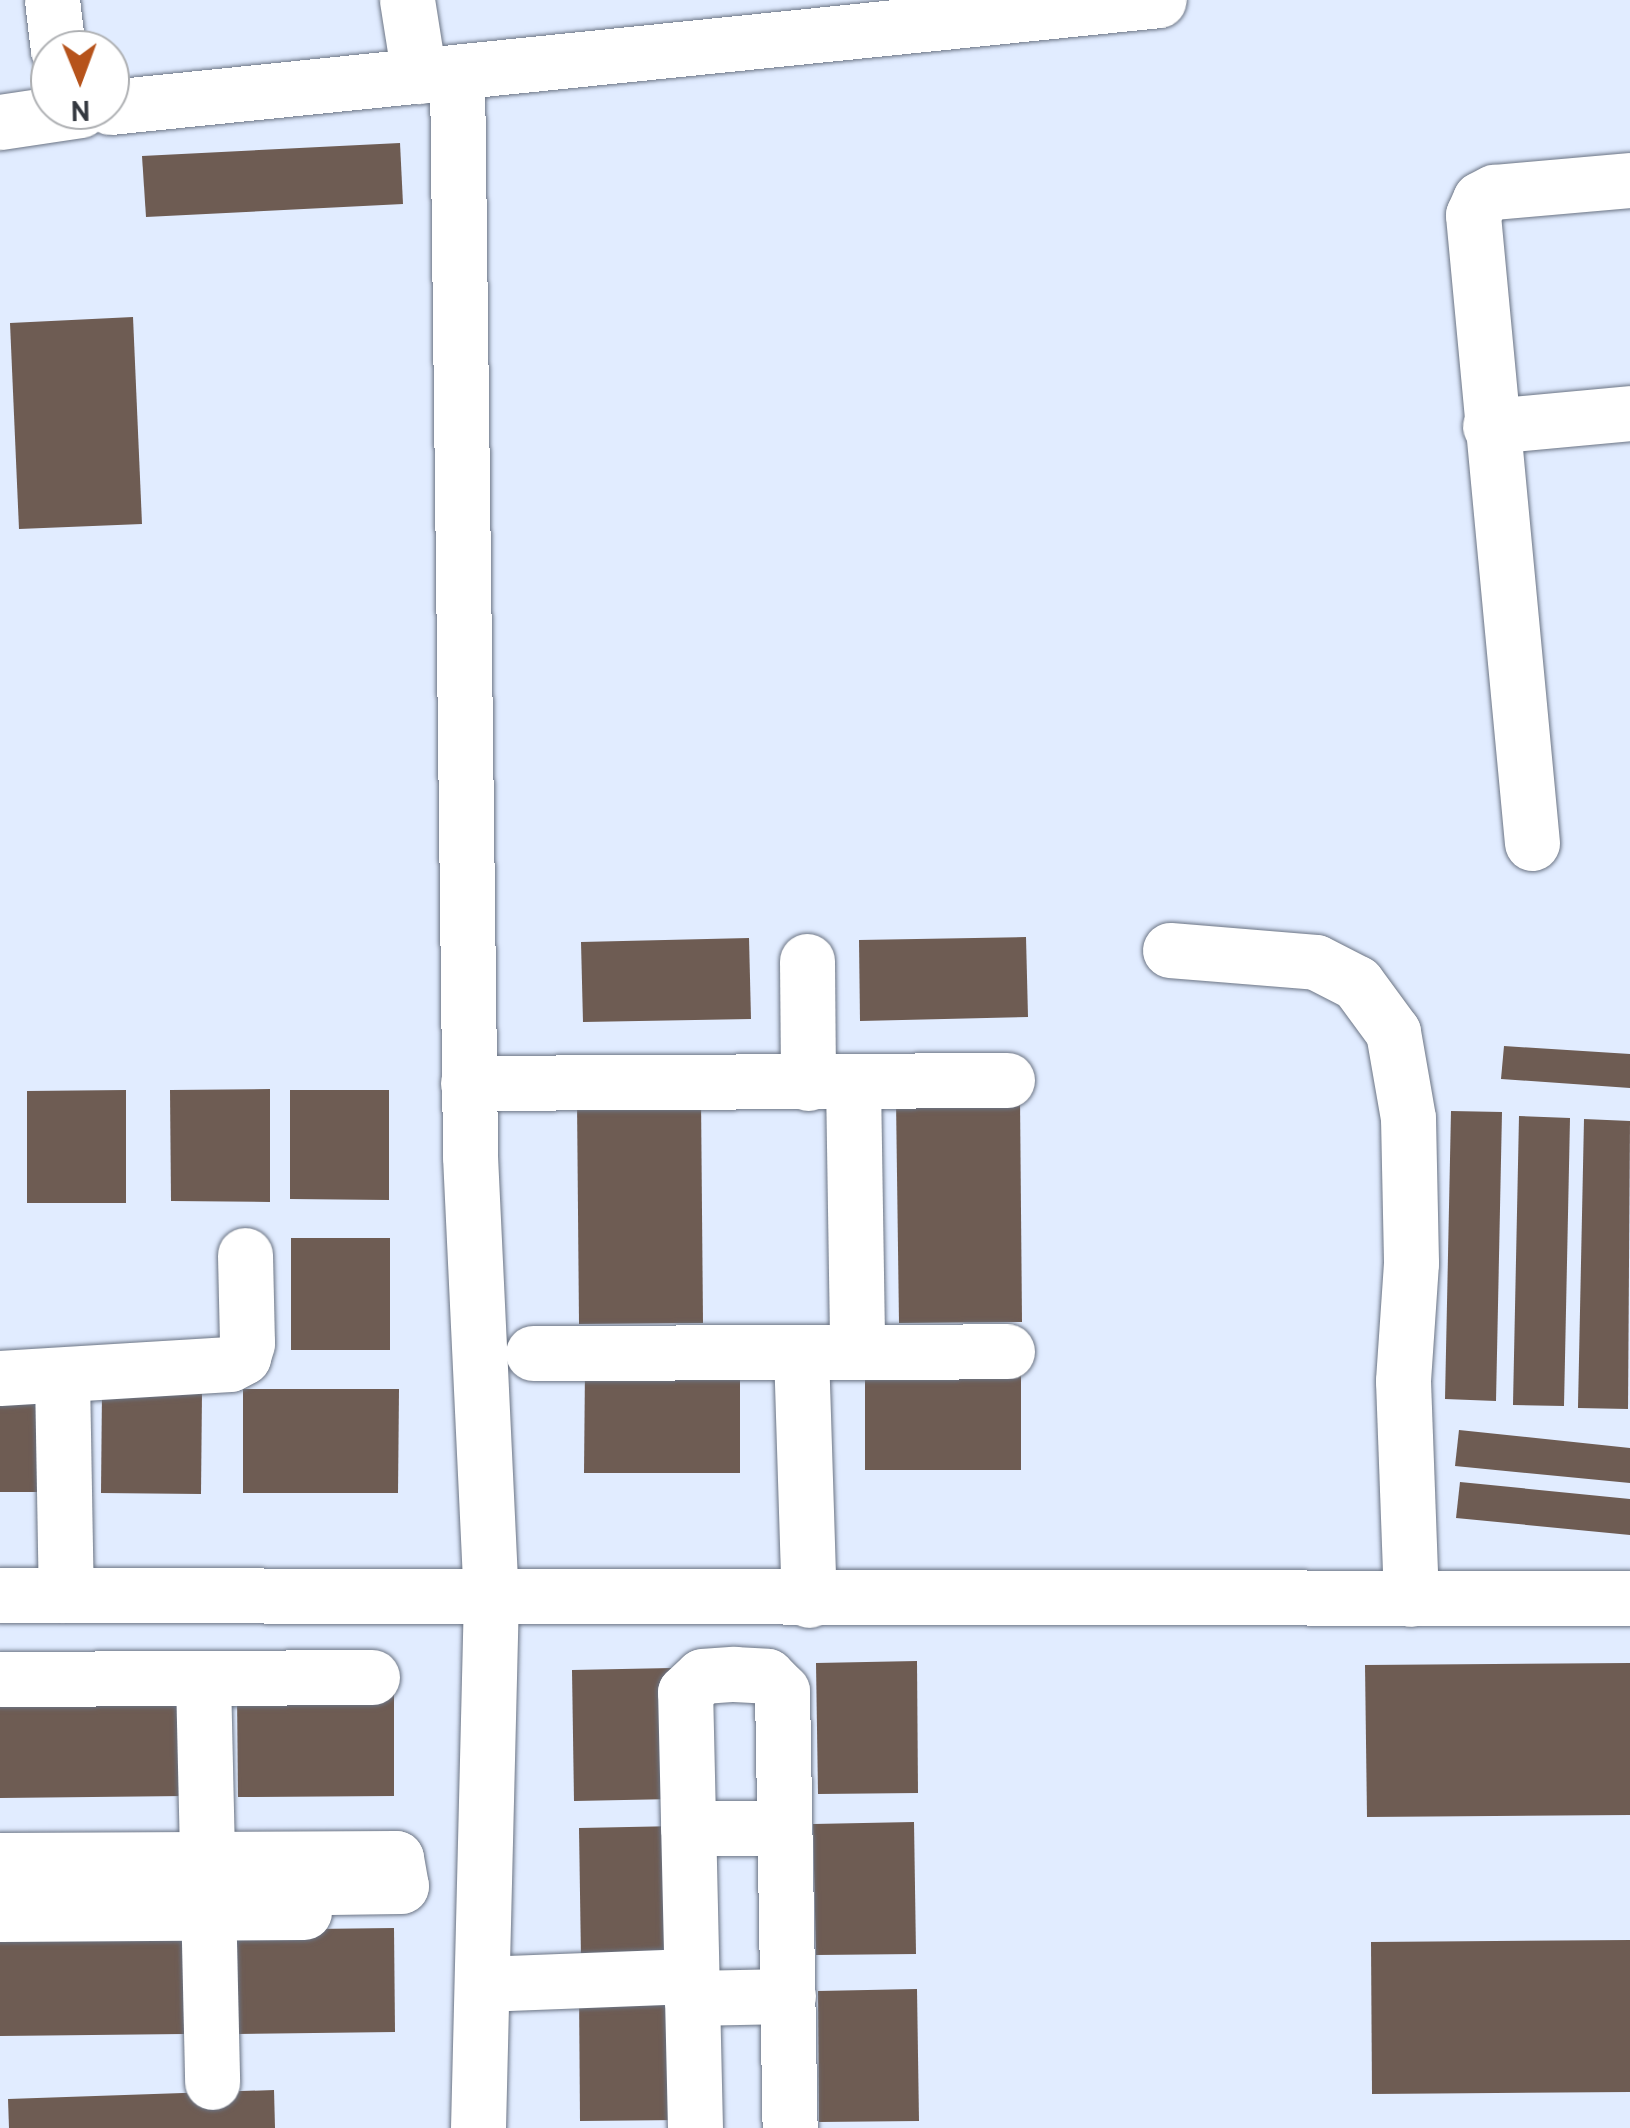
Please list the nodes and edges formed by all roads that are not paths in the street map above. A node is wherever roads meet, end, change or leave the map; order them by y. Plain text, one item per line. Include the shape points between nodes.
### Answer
1 (52, 0) edge
2 (407, 0) edge
3 (1159, 0) edge
4 (56, 30) edge
5 (438, 74) junction
6 (130, 105) edge
7 (30, 118) edge
8 (0, 122) edge
9 (1630, 180) edge
10 (1630, 413) edge
11 (1490, 426) junction
12 (1532, 843) dead end
13 (1170, 950) dead end
14 (807, 961) dead end
15 (1006, 1080) dead end
16 (831, 1082) junction
17 (468, 1083) junction
18 (246, 1256) dead end
19 (1007, 1350) dead end
20 (858, 1351) junction
21 (801, 1352) junction
22 (533, 1353) dead end
23 (62, 1376) junction
24 (0, 1378) edge
25 (0, 1594) edge
26 (66, 1595) junction
27 (492, 1596) junction
28 (1630, 1598) edge
29 (1411, 1599) junction
30 (730, 1600) junction
31 (810, 1600) junction
32 (734, 1674) junction
33 (372, 1677) dead end
34 (203, 1678) junction
35 (0, 1680) edge
36 (688, 1828) junction
37 (784, 1828) junction
38 (0, 1860) edge
39 (207, 1860) junction
40 (401, 1886) junction
41 (488, 1887) junction
42 (260, 1888) dead end
43 (208, 1913) junction
44 (0, 1914) edge
45 (482, 1984) junction
46 (691, 1987) junction
47 (788, 1996) junction
48 (212, 2082) dead end
49 (478, 2128) edge
50 (696, 2128) edge
51 (790, 2128) edge

1 - 4 street
2 - 5 street
3 - 5 street
5 - 6 street
5 - 17 street
7 - 8 street
9 - 11 street via 1494,192 1480,199 1471,236
10 - 11 street
11 - 12 street
13 - 29 street via 1316,962 1357,983 1393,1032 1408,1118 1412,1263 1402,1381
14 - 16 street
15 - 16 street
16 - 17 street
16 - 20 street
17 - 27 street
18 - 23 street via 243,1357 214,1368
19 - 20 street
20 - 21 street
21 - 22 street
21 - 31 street
23 - 24 street
23 - 26 street
25 - 26 street
26 - 27 street
27 - 30 street
27 - 41 street
28 - 29 street
29 - 31 street
30 - 31 street
30 - 32 street
32 - 36 street via 702,1676 685,1692
32 - 37 street via 768,1676 782,1692
33 - 34 street
34 - 35 street
34 - 39 street
36 - 37 street
36 - 46 street
37 - 47 street
38 - 39 street
39 - 40 street via 396,1858
39 - 43 street
40 - 41 street
40 - 42 street
40 - 43 street via 400,1912
41 - 45 street
43 - 44 street
43 - 48 street
45 - 46 street
45 - 49 street
46 - 47 street
46 - 50 street
47 - 51 street

